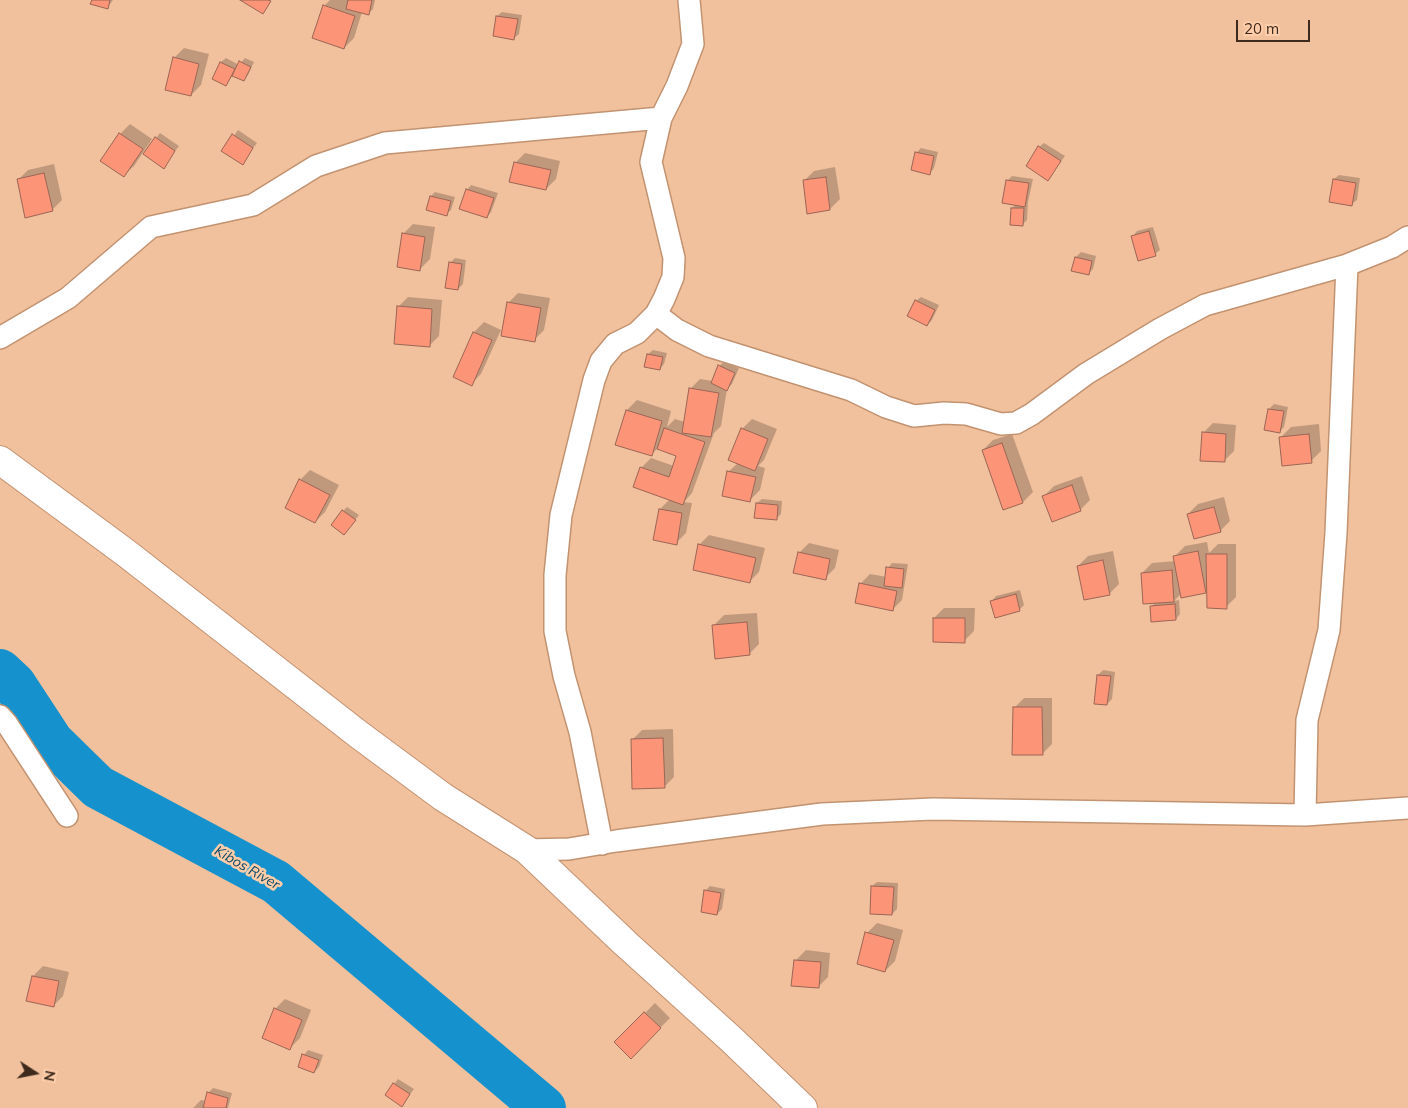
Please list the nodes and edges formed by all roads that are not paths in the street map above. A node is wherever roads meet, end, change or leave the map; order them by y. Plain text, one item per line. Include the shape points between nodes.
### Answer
1 (689, 0) edge
2 (661, 118) junction
3 (1408, 237) edge
4 (1348, 265) junction
5 (656, 314) junction
6 (0, 338) edge
7 (0, 460) edge
8 (0, 716) edge
9 (1408, 808) edge
10 (1305, 815) junction
11 (67, 816) dead end
12 (602, 844) junction
13 (528, 850) junction
14 (803, 1108) edge

1 - 2 street via 693,44
2 - 5 street via 651,162 674,258 673,278
2 - 6 street via 385,143 316,166 253,205 151,227 68,298
3 - 4 street
4 - 5 street via 1205,305 1086,374 1032,414 1016,422 1001,424 966,414 914,416 895,410 851,390 709,346 677,330
4 - 10 street via 1329,630 1307,720
5 - 12 street via 637,333 615,344 601,361 561,515 555,575 555,631 580,732
7 - 13 main road via 412,774
8 - 11 street
9 - 10 street
10 - 12 street via 933,809 822,814
12 - 13 street via 569,850
13 - 14 main road

